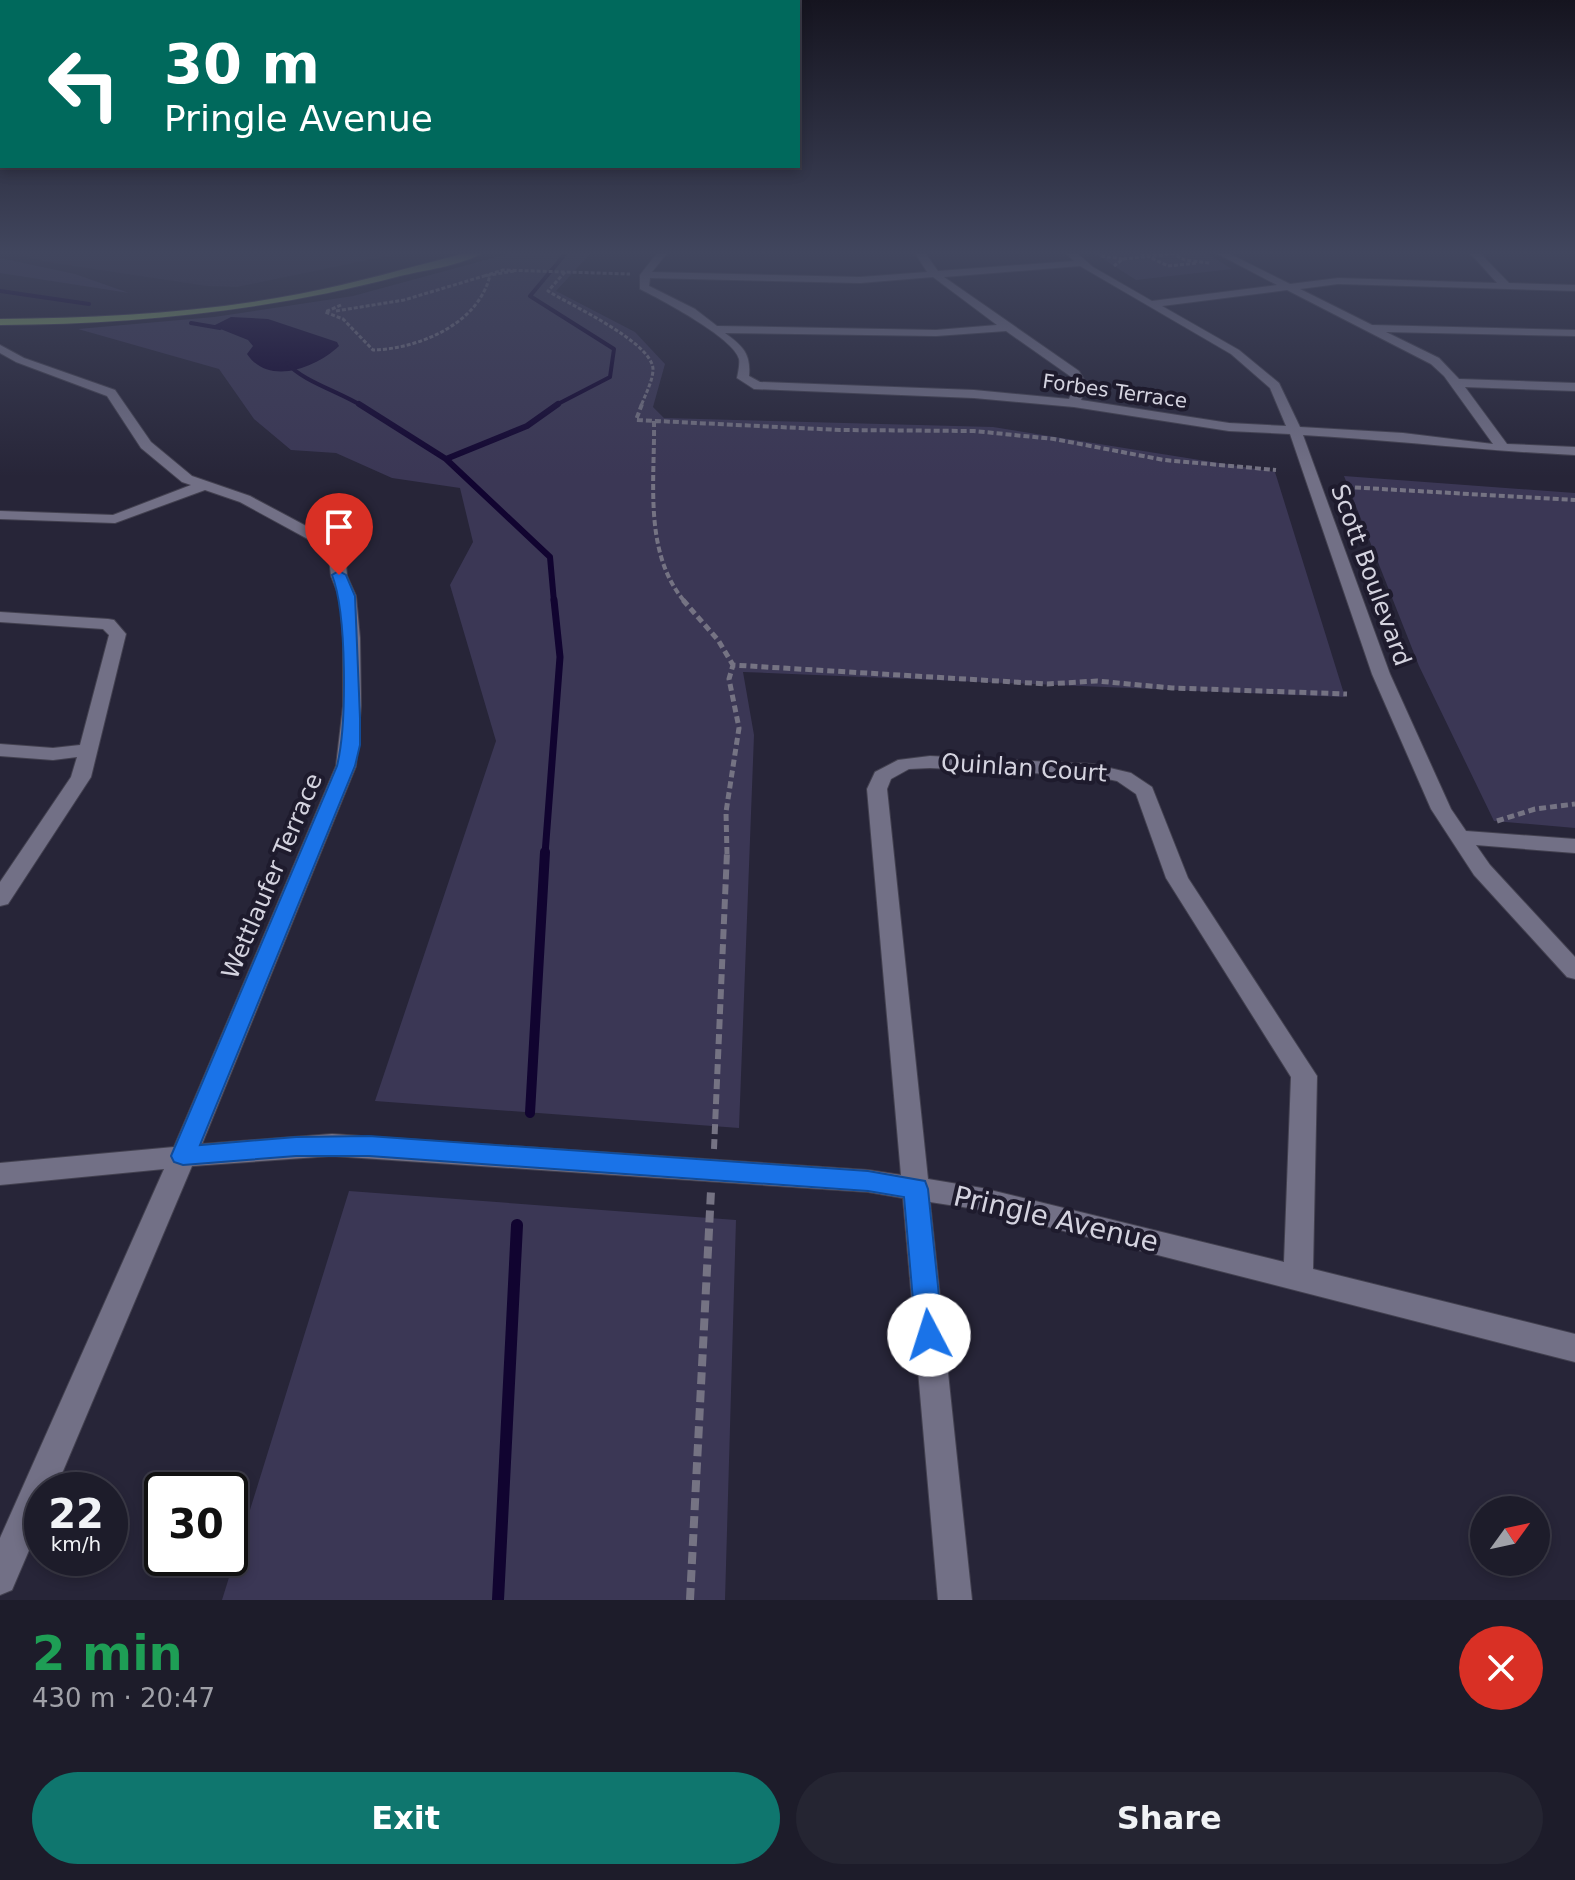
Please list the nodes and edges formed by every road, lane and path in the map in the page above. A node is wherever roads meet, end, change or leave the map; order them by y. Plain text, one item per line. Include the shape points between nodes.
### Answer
1 (351, 328) edge
2 (447, 328) edge
3 (614, 328) edge
4 (726, 328) edge
5 (755, 328) edge
6 (1002, 328) edge
7 (1010, 328) edge
8 (1192, 328) edge
9 (1370, 328) joint
10 (715, 329) joint
11 (1575, 333) edge
12 (0, 348) edge
13 (1456, 383) junction
14 (1575, 387) edge
15 (1074, 403) junction
16 (654, 421) junction
17 (1295, 431) junction
18 (1503, 448) junction
19 (1575, 451) edge
20 (1276, 470) dead end
21 (202, 486) junction
22 (1346, 487) dead end
23 (1575, 500) edge
24 (0, 515) edge
25 (0, 617) edge
26 (733, 665) junction
27 (1347, 694) dead end
28 (0, 750) edge
29 (89, 750) junction
30 (1575, 804) edge
31 (1492, 823) dead end
32 (1458, 837) junction
33 (1575, 846) edge
34 (0, 899) edge
35 (1575, 971) edge
36 (183, 1156) junction
37 (712, 1171) junction
38 (0, 1174) edge
39 (916, 1189) junction
40 (1298, 1278) junction
41 (1575, 1348) edge
42 (0, 1578) edge
43 (690, 1600) edge
44 (955, 1600) edge

1 - 2 path via 373,350 397,348
3 - 16 path via 652,362 654,371 636,420
4 - 10 street
5 - 6 street via 947,333
7 - 15 street via 1075,374 1081,385
8 - 17 street, Scott Boulevard via 1264,374 1279,392
9 - 11 street
9 - 13 street via 1435,361
10 - 15 street, Forbes Terrace via 743,354 743,378 758,386
12 - 21 street, Wettlaufer Terrace via 111,393 146,445
13 - 14 street
13 - 18 street
15 - 17 street, Forbes Terrace via 1218,426
16 - 20 path via 974,431 1054,439 1164,460
16 - 26 path via 660,562
17 - 18 street, Forbes Terrace
17 - 32 street, Scott Boulevard via 1381,674 1429,785
18 - 19 street, Forbes Terrace
21 - 24 street via 115,519
21 - 36 street, Wettlaufer Terrace via 245,499 328,541 337,551 348,596 352,718 346,766
22 - 23 path
25 - 29 street via 95,622 116,629
26 - 27 path via 1047,684 1097,681
26 - 37 path via 729,679 739,728 726,812
28 - 29 street
29 - 34 street via 73,790
30 - 31 path
32 - 33 street
32 - 35 street, Scott Boulevard
36 - 37 street, Pringle Avenue via 332,1145
36 - 38 street, Pringle Avenue
36 - 42 street, Wettlaufer Terrace
37 - 39 street, Pringle Avenue
37 - 43 path
39 - 40 street, Pringle Avenue via 982,1199
39 - 40 street, Quinlan Court via 879,780 894,767 930,762 1110,772 1145,791 1177,878 1304,1076
39 - 44 street
40 - 41 street, Pringle Avenue

